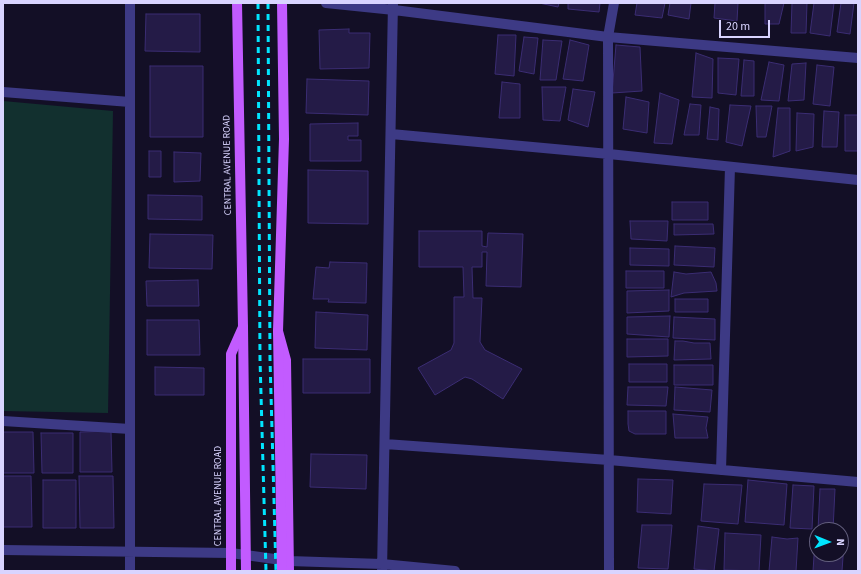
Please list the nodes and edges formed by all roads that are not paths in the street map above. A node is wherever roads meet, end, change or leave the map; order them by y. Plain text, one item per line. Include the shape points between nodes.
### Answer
1 (130, 3) edge
2 (237, 3) edge
3 (282, 3) edge
4 (326, 3) edge
5 (614, 3) edge
6 (394, 6) edge
7 (608, 37) junction
8 (858, 58) edge
9 (3, 92) edge
10 (130, 102) junction
11 (391, 134) junction
12 (608, 154) junction
13 (730, 166) junction
14 (858, 180) edge
15 (243, 327) junction
16 (278, 331) junction
17 (3, 421) edge
18 (130, 429) junction
19 (385, 444) junction
20 (609, 460) junction
21 (721, 470) junction
22 (858, 482) edge
23 (3, 550) edge
24 (130, 552) junction
25 (231, 553) junction
26 (289, 566) edge
27 (382, 567) edge
28 (130, 571) edge
29 (231, 571) edge
30 (246, 571) edge
31 (282, 571) edge
32 (455, 571) edge
33 (609, 571) edge

1 - 10 street
2 - 15 main road, CENTRAL AVENUE ROAD
3 - 16 main road via 284,139
4 - 6 street
5 - 7 street
6 - 7 street
6 - 11 street
7 - 8 street
7 - 12 street
9 - 10 street
10 - 18 street
11 - 12 street
11 - 19 street
12 - 13 street
12 - 20 street
13 - 14 street
13 - 21 street
15 - 25 main road, CENTRAL AVENUE ROAD via 231,354
15 - 30 main road, CENTRAL AVENUE ROAD, bridge
16 - 26 main road via 286,360
16 - 31 main road, bridge
17 - 18 street
18 - 24 street
19 - 20 street
19 - 27 street
20 - 21 street
20 - 33 street
21 - 22 street
23 - 24 street
24 - 25 street
24 - 28 street
25 - 26 street
25 - 29 main road, CENTRAL AVENUE ROAD
26 - 27 street
27 - 32 street

